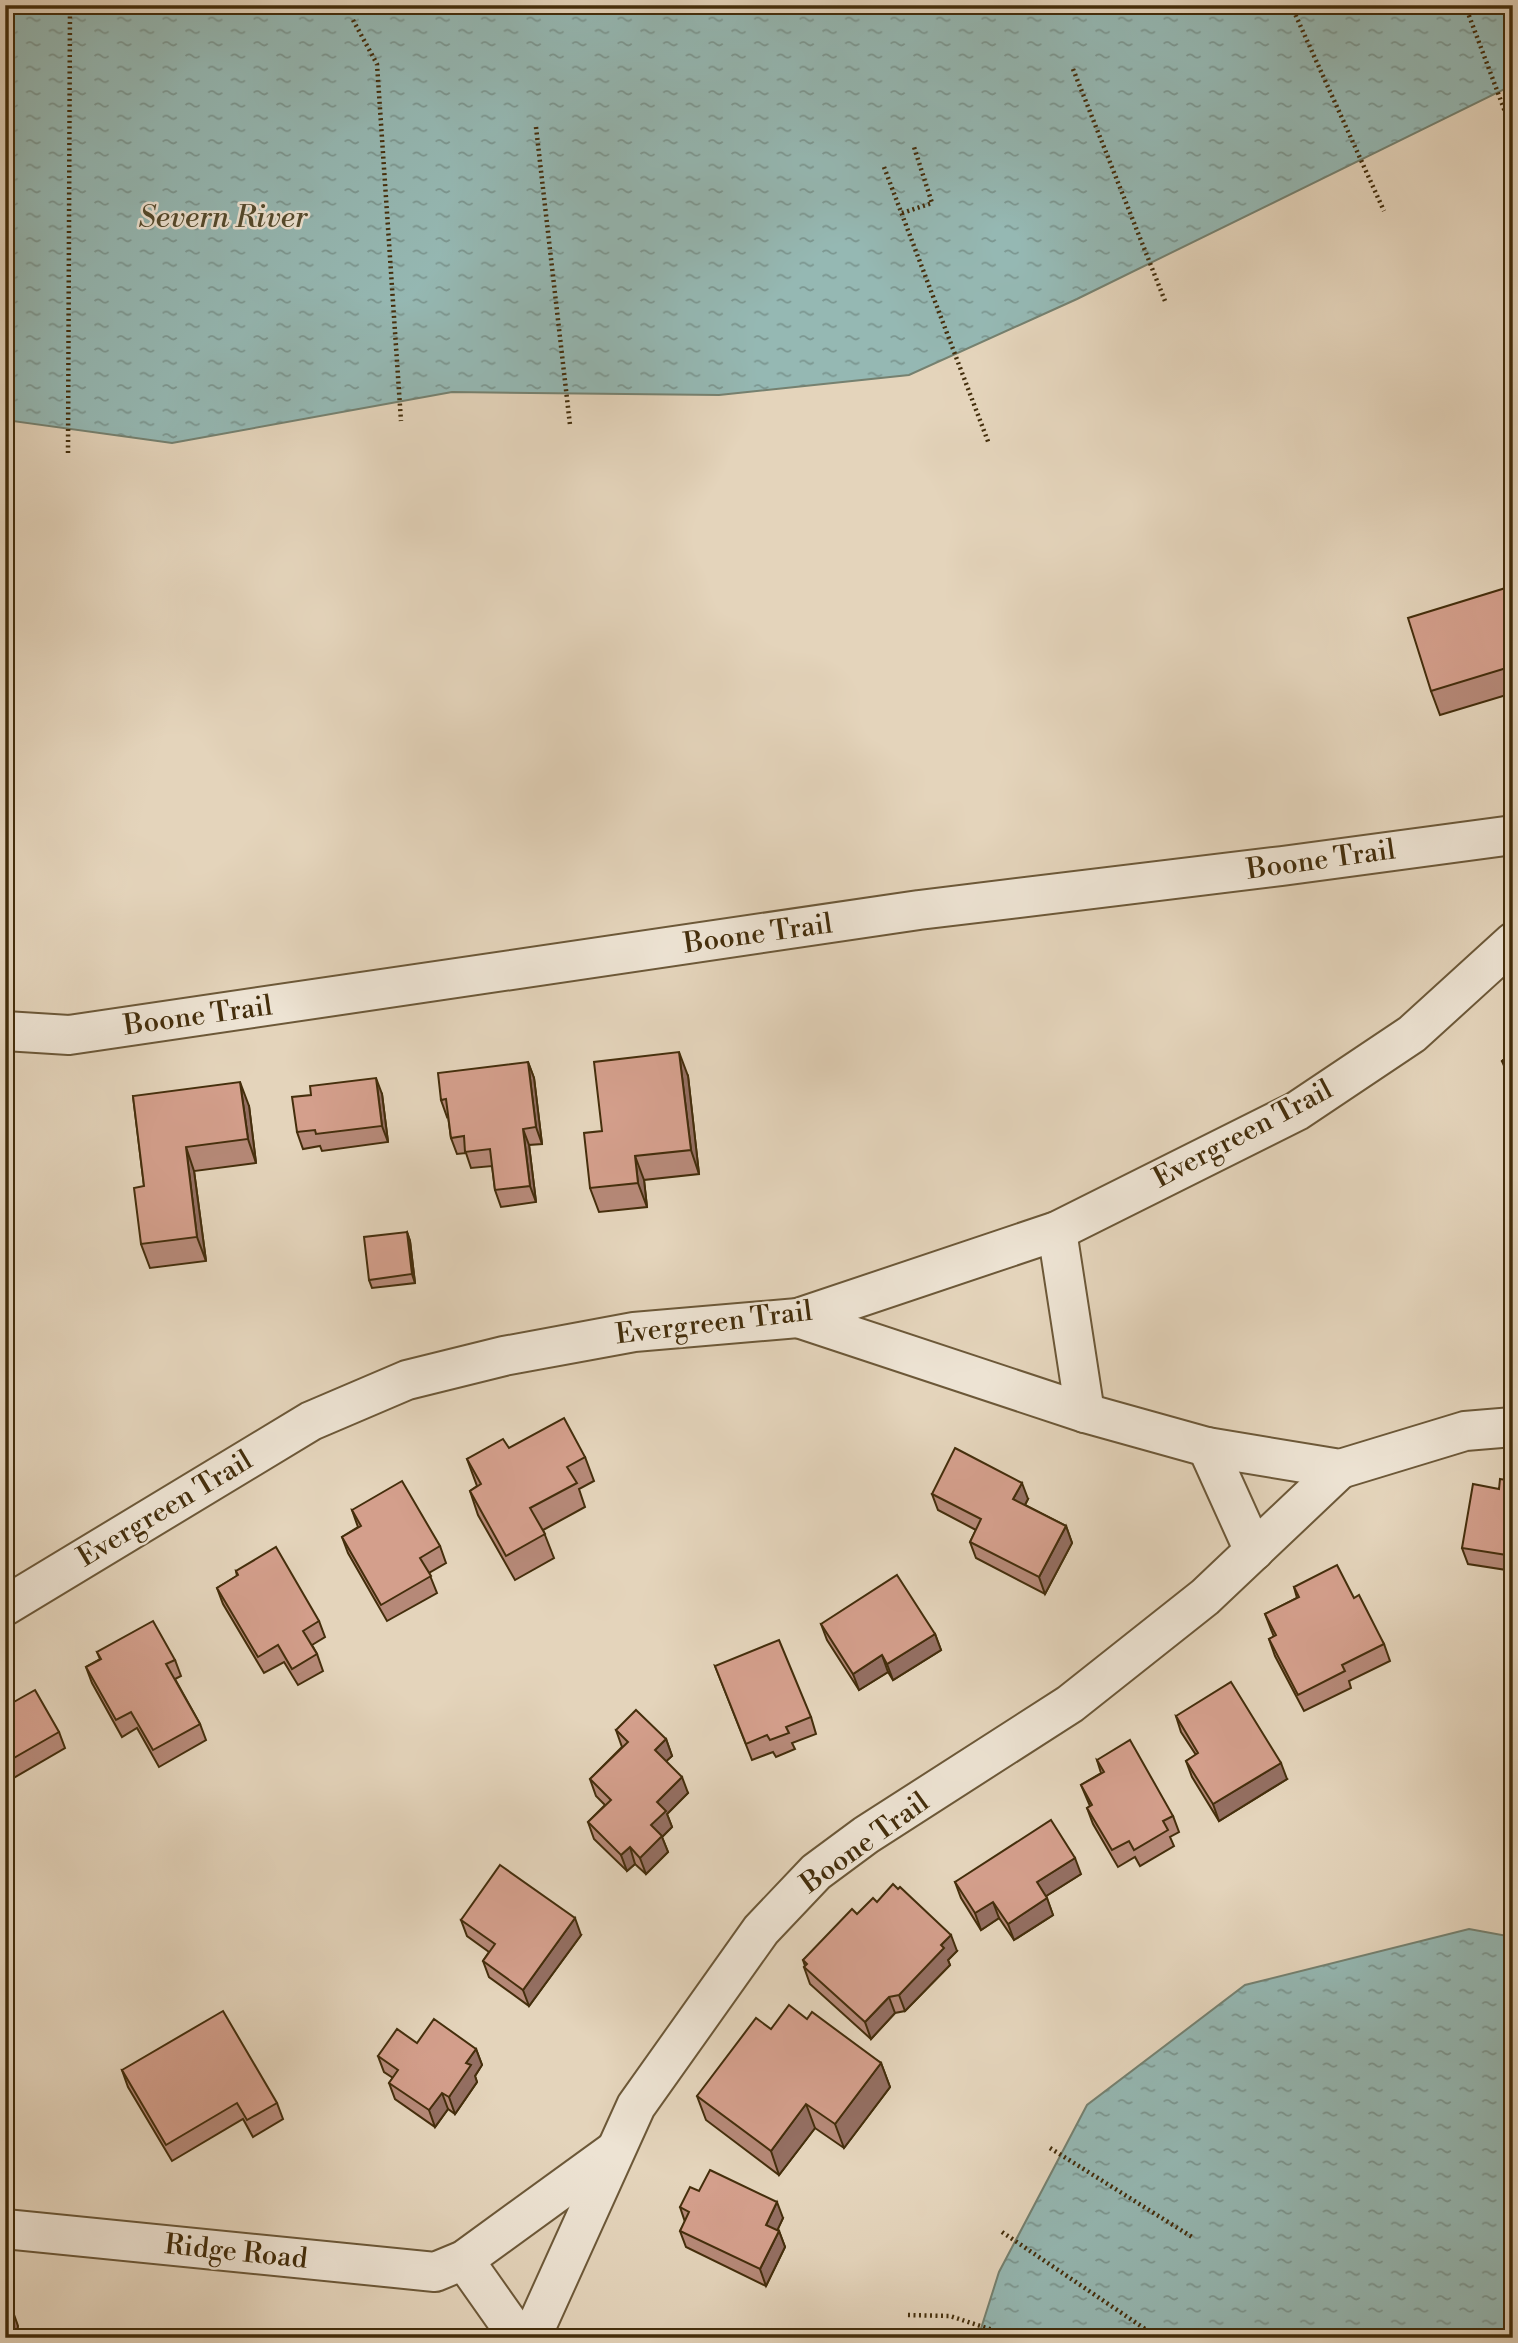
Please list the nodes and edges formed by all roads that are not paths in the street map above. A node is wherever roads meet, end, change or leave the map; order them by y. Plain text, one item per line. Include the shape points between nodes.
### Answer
1 (1513, 835) edge
2 (1513, 942) edge
3 (5, 1031) edge
4 (1057, 1231) junction
5 (798, 1318) junction
6 (1085, 1413) junction
7 (1513, 1427) edge
8 (1207, 1447) junction
9 (1340, 1469) junction
10 (1254, 1551) junction
11 (5, 1606) edge
12 (617, 2149) junction
13 (5, 2229) edge
14 (464, 2260) junction
15 (519, 2338) edge
16 (531, 2338) edge

1 - 3 street, Boone Trail via 919,910 69,1035
2 - 4 street, Evergreen Trail via 1412,1034 1297,1111
4 - 5 street, Evergreen Trail
4 - 6 street
5 - 6 street, Boone Trail
5 - 11 street, Evergreen Trail via 634,1332 407,1380 311,1421
6 - 8 street, Boone Trail
7 - 9 street, Boone Trail via 1465,1431
8 - 9 street, Boone Trail
8 - 10 street
9 - 10 street, Boone Trail
10 - 12 street, Boone Trail via 1205,1597 1070,1704 816,1872 761,1930 636,2106
12 - 14 street, Ridge Road
12 - 16 street, Boone Trail
13 - 14 street, Ridge Road via 435,2272
14 - 15 street

